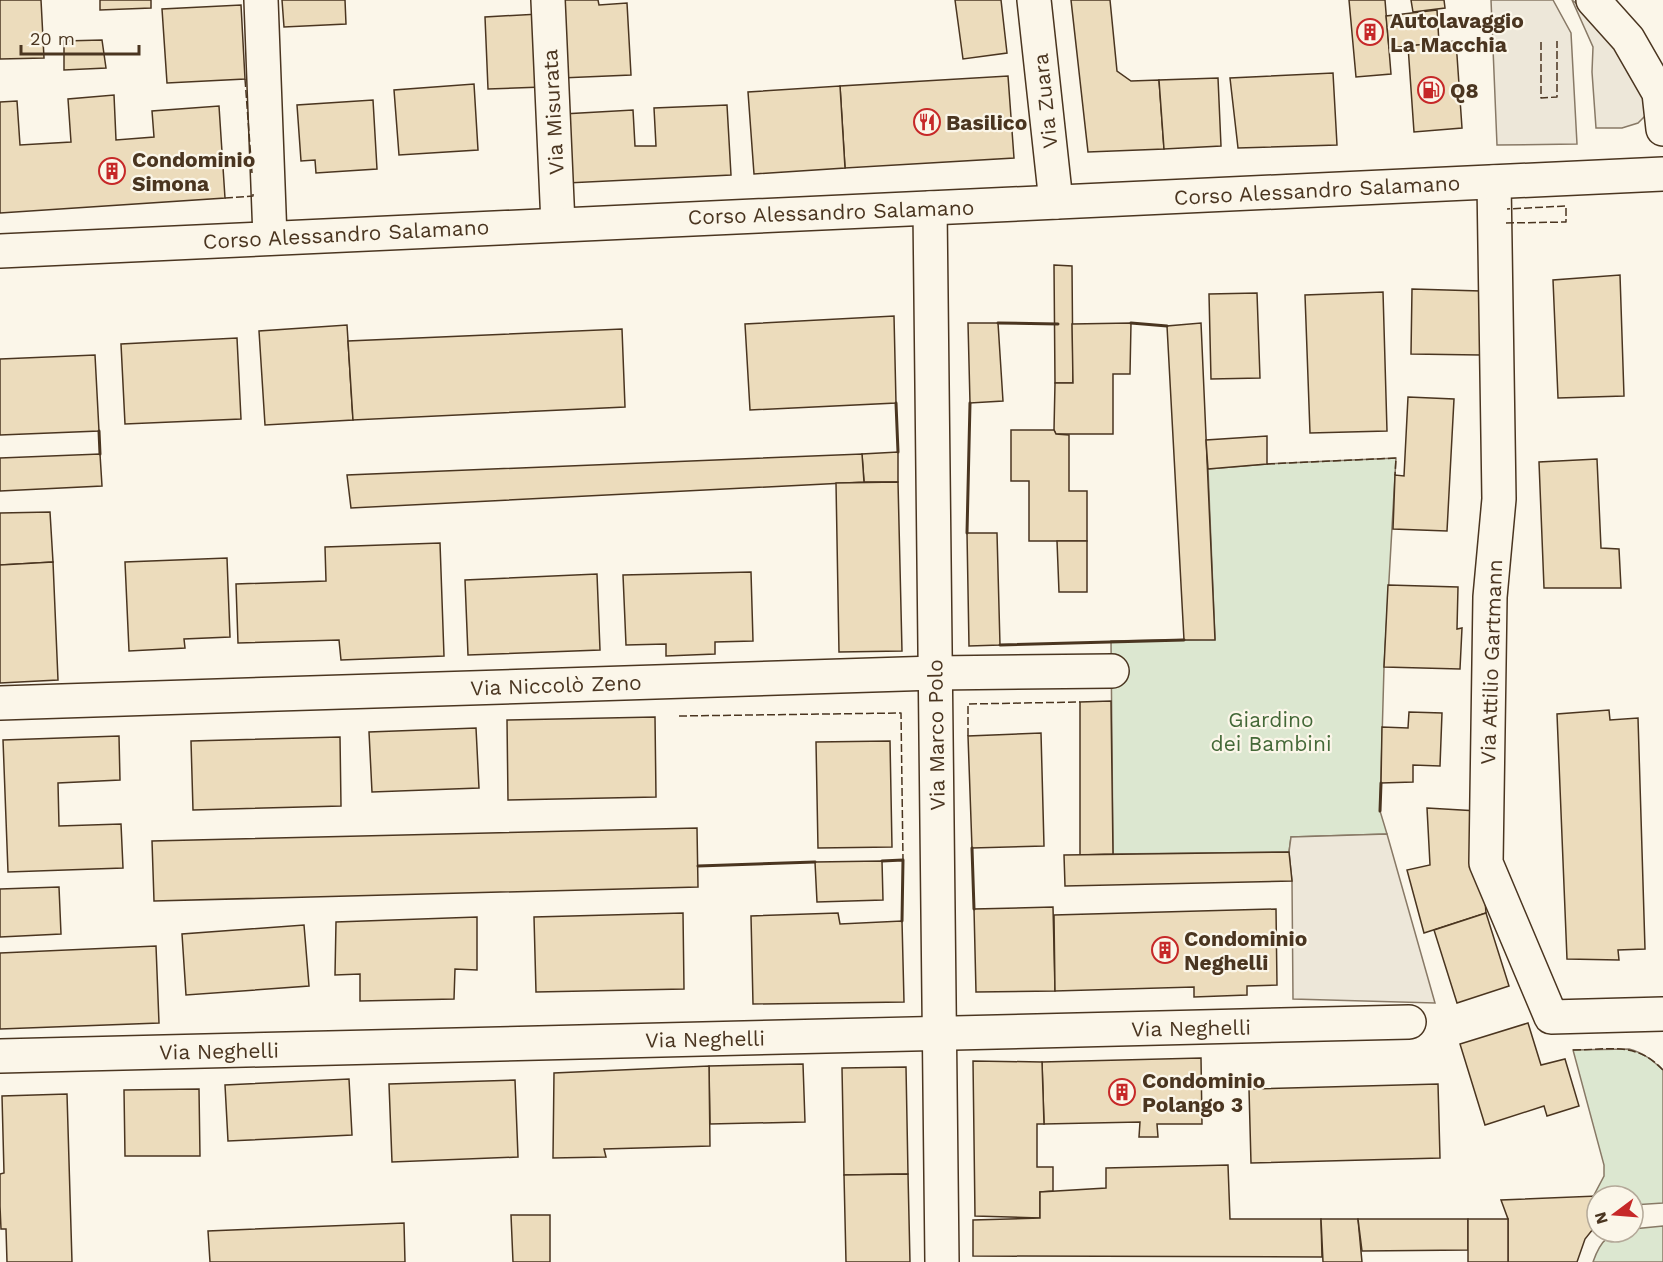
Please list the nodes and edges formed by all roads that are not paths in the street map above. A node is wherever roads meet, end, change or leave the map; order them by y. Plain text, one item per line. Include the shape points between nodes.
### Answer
1 (261, 0) edge
2 (548, 0) edge
3 (1034, 0) edge
4 (1593, 0) edge
5 (1663, 129) edge
6 (1663, 174) edge
7 (1494, 182) junction
8 (1056, 202) junction
9 (930, 208) junction
10 (558, 224) junction
11 (270, 238) junction
12 (0, 251) edge
13 (1112, 671) dead end
14 (935, 673) junction
15 (0, 703) edge
16 (1663, 1014) edge
17 (1409, 1022) dead end
18 (939, 1034) junction
19 (0, 1056) edge
20 (942, 1262) edge

1 - 11 street
2 - 10 street, Via Misurata
3 - 8 street, Via Zuara
4 - 5 street via 1628,39 1659,93
6 - 7 street, Corso Alessandro Salamano
7 - 8 street, Corso Alessandro Salamano
7 - 16 street, Via Attilio Gartmann via 1500,488 1490,597 1486,863 1551,1017
8 - 9 street, Corso Alessandro Salamano
9 - 10 street, Corso Alessandro Salamano
9 - 14 street, Via Marco Polo
10 - 11 street, Corso Alessandro Salamano
11 - 12 street, Corso Alessandro Salamano
13 - 14 street, Via Niccolò Zeno
14 - 15 street, Via Niccolò Zeno
14 - 18 street, Via Marco Polo
17 - 18 street, Via Neghelli
18 - 19 street, Via Neghelli
18 - 20 street, Via Marco Polo

